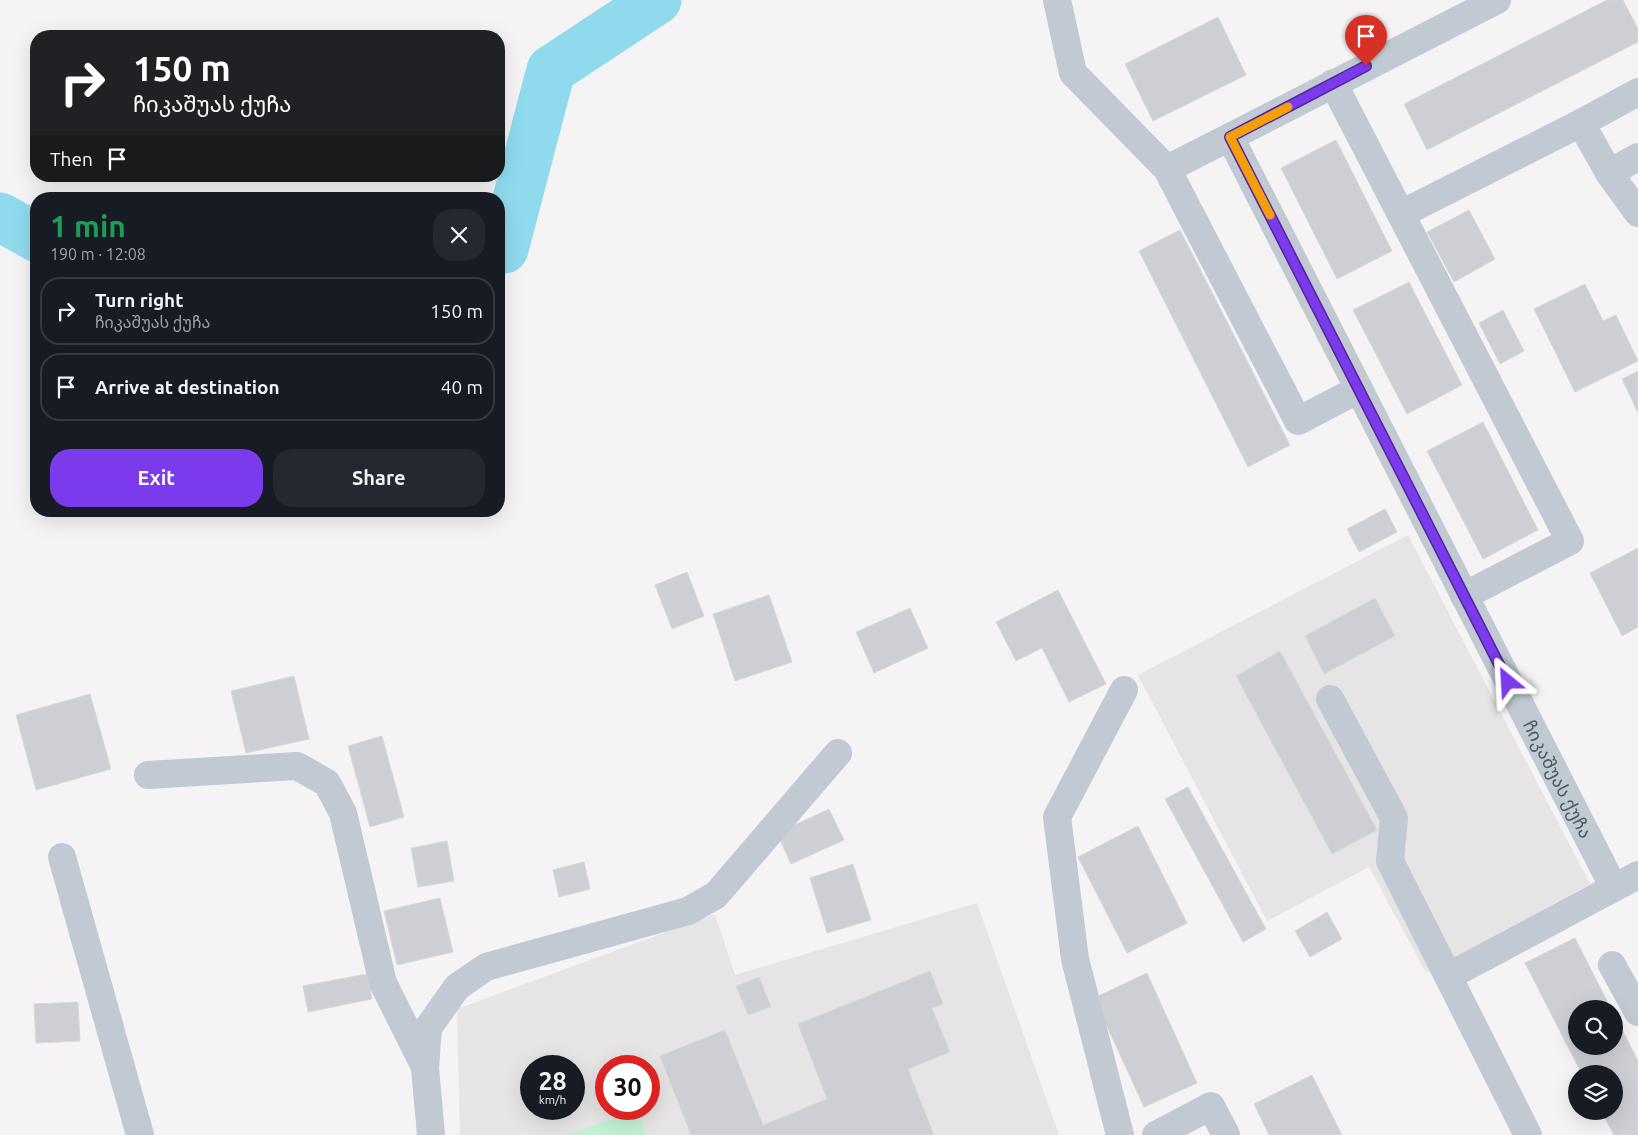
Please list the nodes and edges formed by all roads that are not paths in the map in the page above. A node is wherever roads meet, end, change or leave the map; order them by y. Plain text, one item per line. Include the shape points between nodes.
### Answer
1 (1056, 0) edge
2 (1497, 0) edge
3 (1333, 83) junction
4 (1638, 92) edge
5 (1581, 123) junction
6 (1230, 137) junction
7 (1638, 157) edge
8 (1167, 168) junction
9 (1609, 173) junction
10 (1638, 213) edge
11 (1401, 214) junction
12 (1359, 390) junction
13 (1464, 596) junction
14 (1124, 690) dead end
15 (1330, 699) dead end
16 (838, 753) dead end
17 (148, 775) dead end
18 (62, 857) dead end
19 (1638, 875) edge
20 (1614, 888) junction
21 (1612, 964) dead end
22 (1449, 976) junction
23 (1638, 1012) edge
24 (425, 1068) junction
25 (140, 1135) edge
26 (432, 1135) edge
27 (1120, 1135) edge
28 (1156, 1135) edge
29 (1226, 1135) edge
30 (1528, 1135) edge

1 - 8 street via 1073,73
2 - 3 street
3 - 6 street
3 - 11 street
4 - 5 street
5 - 9 street
5 - 11 street
6 - 8 street
6 - 12 street, ჩიკაშუას ქუჩა
7 - 9 street
8 - 12 street via 1298,421
9 - 10 street
11 - 13 street via 1570,541
12 - 13 street, ჩიკაშუას ქუჩა
13 - 20 street, ჩიკაშუას ქუჩა
14 - 27 street via 1057,817 1075,959
15 - 22 street via 1394,818 1390,861
16 - 24 street via 716,895 688,911 486,967 457,987 428,1028
17 - 24 street via 298,766 328,783 343,813 383,983
18 - 25 street
19 - 20 street
20 - 22 street
21 - 23 street
22 - 30 street
24 - 26 street
28 - 29 street via 1211,1106

